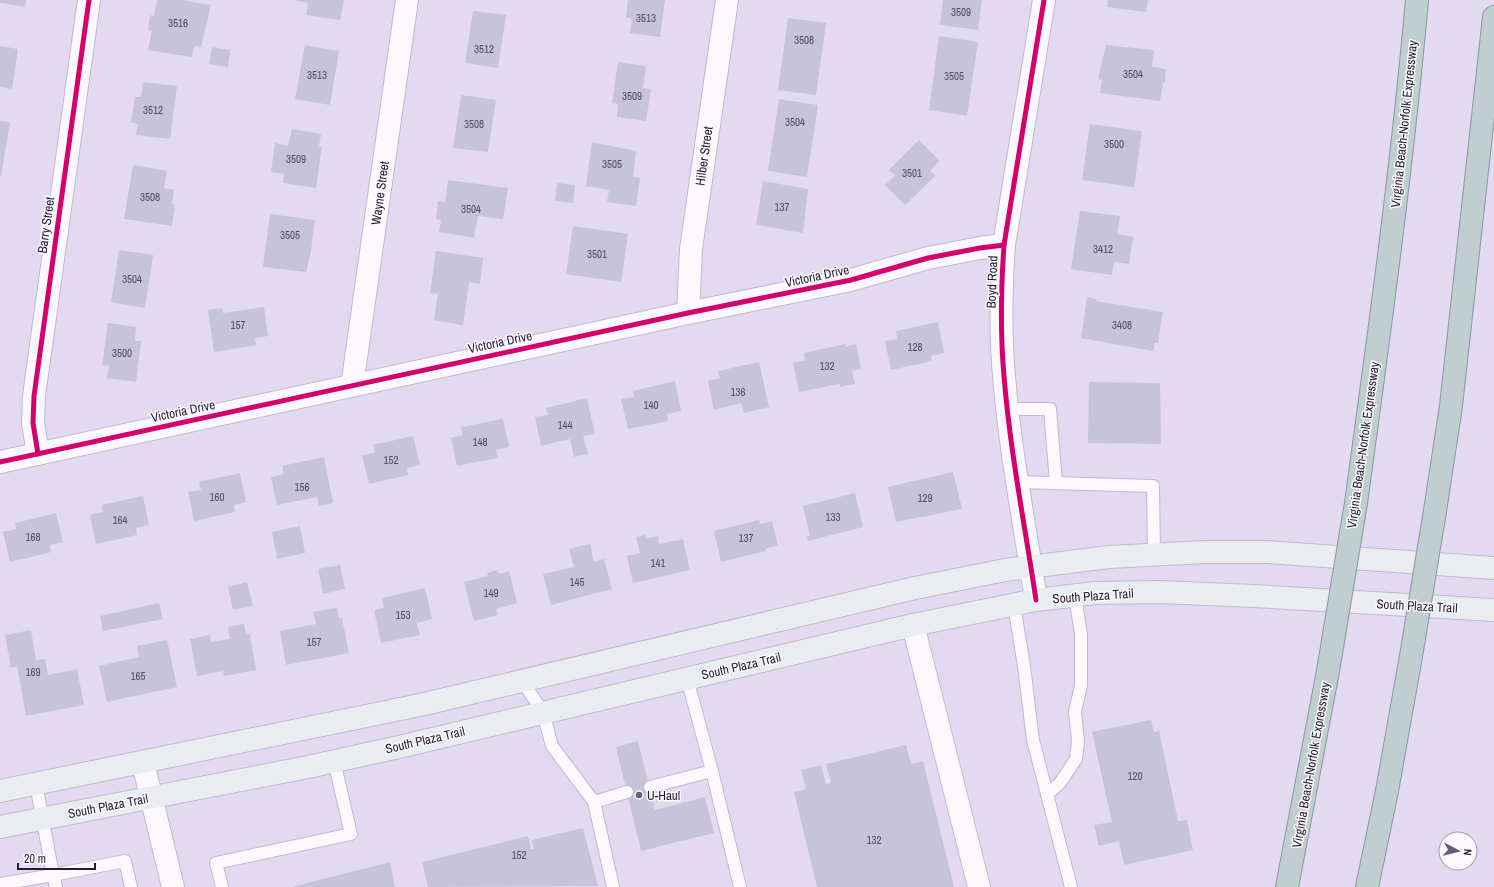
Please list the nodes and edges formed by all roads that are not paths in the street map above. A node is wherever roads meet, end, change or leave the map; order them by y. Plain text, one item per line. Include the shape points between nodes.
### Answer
1 (89, 0) edge
2 (407, 0) edge
3 (727, 0) edge
4 (1044, 0) edge
5 (1417, 0) edge
6 (1494, 17) edge
7 (1004, 245) junction
8 (688, 313) junction
9 (352, 386) junction
10 (1008, 409) junction
11 (38, 454) junction
12 (0, 462) edge
13 (1018, 482) junction
14 (1056, 483) junction
15 (1154, 554) junction
16 (1031, 566) junction
17 (1484, 568) edge
18 (1075, 596) junction
19 (1036, 600) junction
20 (1014, 605) junction
21 (1492, 610) edge
22 (913, 625) junction
23 (687, 678) junction
24 (522, 681) junction
25 (543, 712) junction
26 (334, 761) junction
27 (143, 763) junction
28 (712, 771) junction
29 (36, 784) junction
30 (650, 787) dead end
31 (0, 791) edge
32 (627, 792) dead end
33 (1047, 794) junction
34 (151, 797) junction
35 (594, 802) junction
36 (43, 819) junction
37 (0, 827) edge
38 (54, 881) edge
39 (0, 884) edge
40 (131, 887) edge
41 (173, 887) edge
42 (222, 887) edge
43 (613, 887) edge
44 (740, 887) edge
45 (979, 887) edge
46 (1071, 887) edge
47 (1287, 887) edge
48 (1367, 887) edge

1 - 11 street, Barry Street via 34,396 33,423
2 - 9 street, Wayne Street
3 - 8 street, Hilber Street via 691,249
4 - 7 street, Boyd Road
5 - 47 highway, Virginia Beach-Norfolk Expressway, bridge via 1382,312 1356,503 1328,671
6 - 48 highway, bridge via 1451,406 1436,511 1387,791
7 - 8 street, Victoria Drive via 928,258 851,280
7 - 10 street, Boyd Road via 1001,286 1004,375
8 - 9 street, Victoria Drive
9 - 11 street, Victoria Drive
10 - 13 street, Boyd Road
10 - 14 lane via 1050,409
11 - 12 street, Victoria Drive
13 - 14 lane
13 - 16 street, Boyd Road
14 - 15 lane via 1153,486
15 - 16 main road
15 - 17 main road via 1267,552
16 - 19 street, Boyd Road
16 - 24 main road via 915,588
18 - 19 main road, South Plaza Trail
18 - 21 main road, South Plaza Trail via 1095,593 1160,592
18 - 33 lane via 1081,634 1080,685 1075,712 1078,741 1076,759 1060,783
19 - 20 main road, South Plaza Trail
20 - 22 main road, South Plaza Trail
20 - 33 lane via 1033,740
22 - 23 main road, South Plaza Trail
22 - 45 street
23 - 25 main road, South Plaza Trail
23 - 28 lane
24 - 25 lane
24 - 27 main road
25 - 26 main road, South Plaza Trail
25 - 35 lane via 552,746
26 - 34 main road, South Plaza Trail
26 - 42 lane via 351,834 216,863
27 - 29 main road
27 - 34 street
28 - 30 lane
28 - 44 lane
29 - 31 main road
29 - 36 lane
32 - 35 lane
33 - 46 lane
34 - 36 main road, South Plaza Trail
34 - 41 street
35 - 43 lane
36 - 37 main road, South Plaza Trail
36 - 38 lane
38 - 39 lane
38 - 40 lane via 125,861

